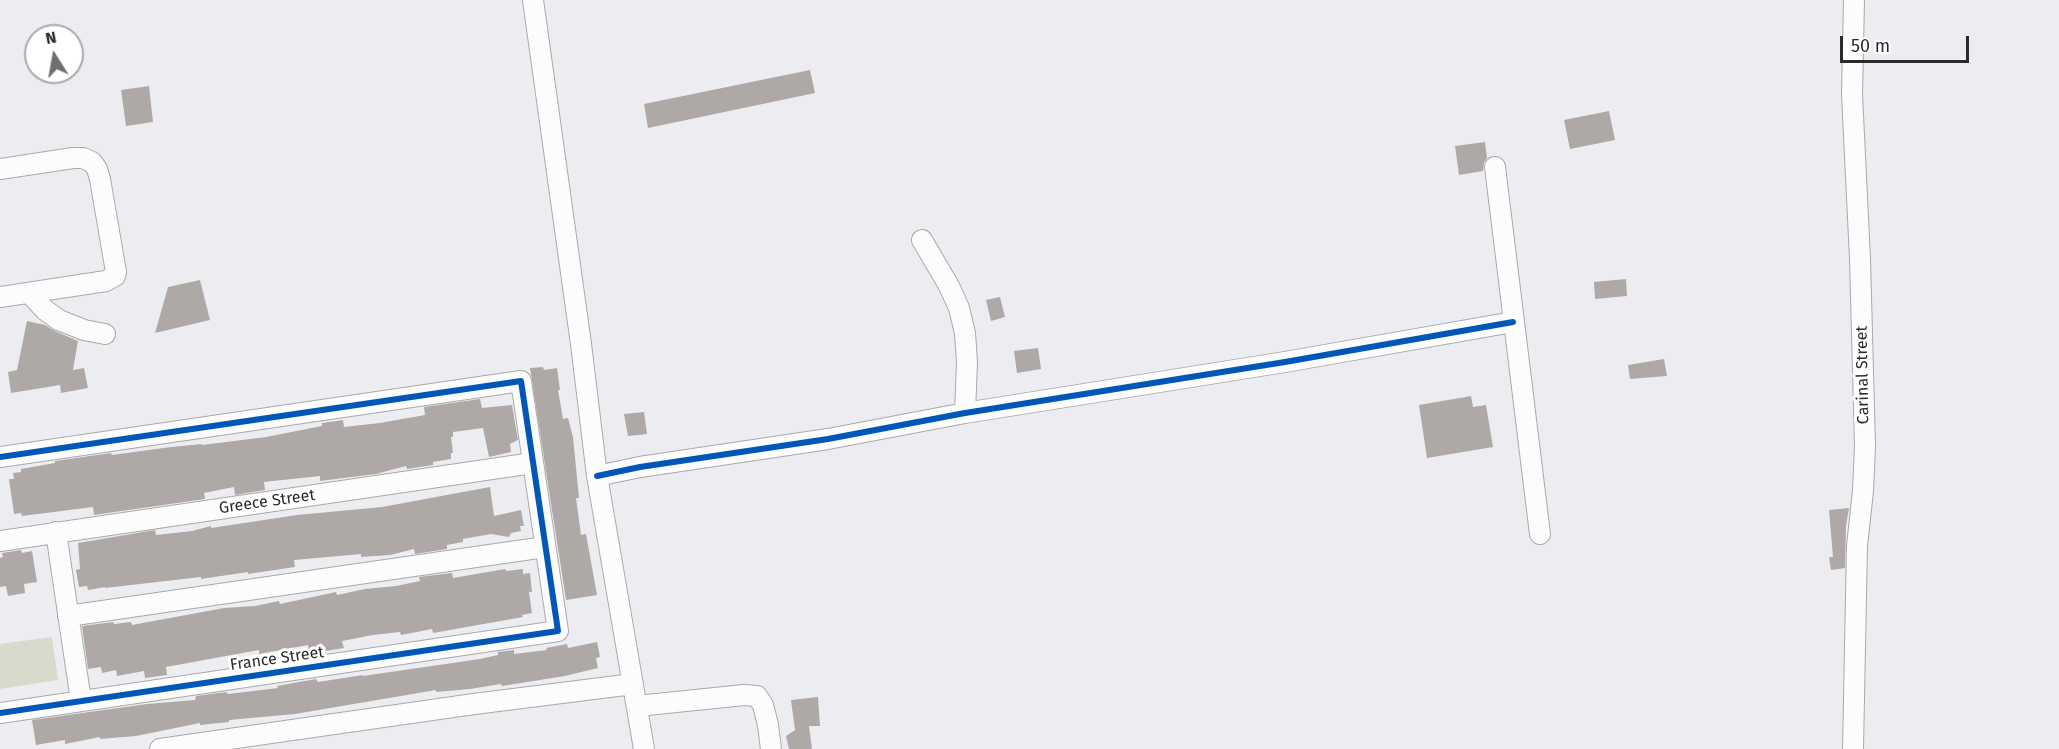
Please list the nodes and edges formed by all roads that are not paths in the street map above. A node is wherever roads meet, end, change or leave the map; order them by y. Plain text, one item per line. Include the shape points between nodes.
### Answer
1 (533, 0) edge
2 (1854, 0) edge
3 (1495, 167) dead end
4 (0, 169) edge
5 (922, 240) dead end
6 (29, 293) junction
7 (0, 297) edge
8 (1513, 322) junction
9 (105, 334) dead end
10 (964, 413) junction
11 (0, 457) edge
12 (533, 463) junction
13 (597, 476) junction
14 (56, 532) junction
15 (1540, 534) dead end
16 (0, 541) edge
17 (545, 547) junction
18 (69, 616) junction
19 (633, 684) junction
20 (81, 701) junction
21 (637, 706) junction
22 (0, 713) edge
23 (160, 749) edge
24 (644, 749) edge
25 (771, 749) edge
26 (1853, 749) edge

1 - 13 street
2 - 26 street, Carinal Street via 1852,94 1865,446 1857,546
3 - 8 street
4 - 6 street via 83,158 92,162 100,179 116,276
5 - 10 street via 959,308 968,362
6 - 7 street
6 - 9 street via 59,320
8 - 10 street
8 - 15 street
10 - 13 street
11 - 12 street via 521,381
12 - 14 street, Greece Street
12 - 17 street
13 - 19 street
14 - 16 street, Greece Street
14 - 18 street
17 - 18 street
17 - 20 street, France Street via 558,631
18 - 20 street
19 - 21 street
19 - 23 street
20 - 22 street, France Street
21 - 24 street
21 - 25 street via 757,696 763,705

